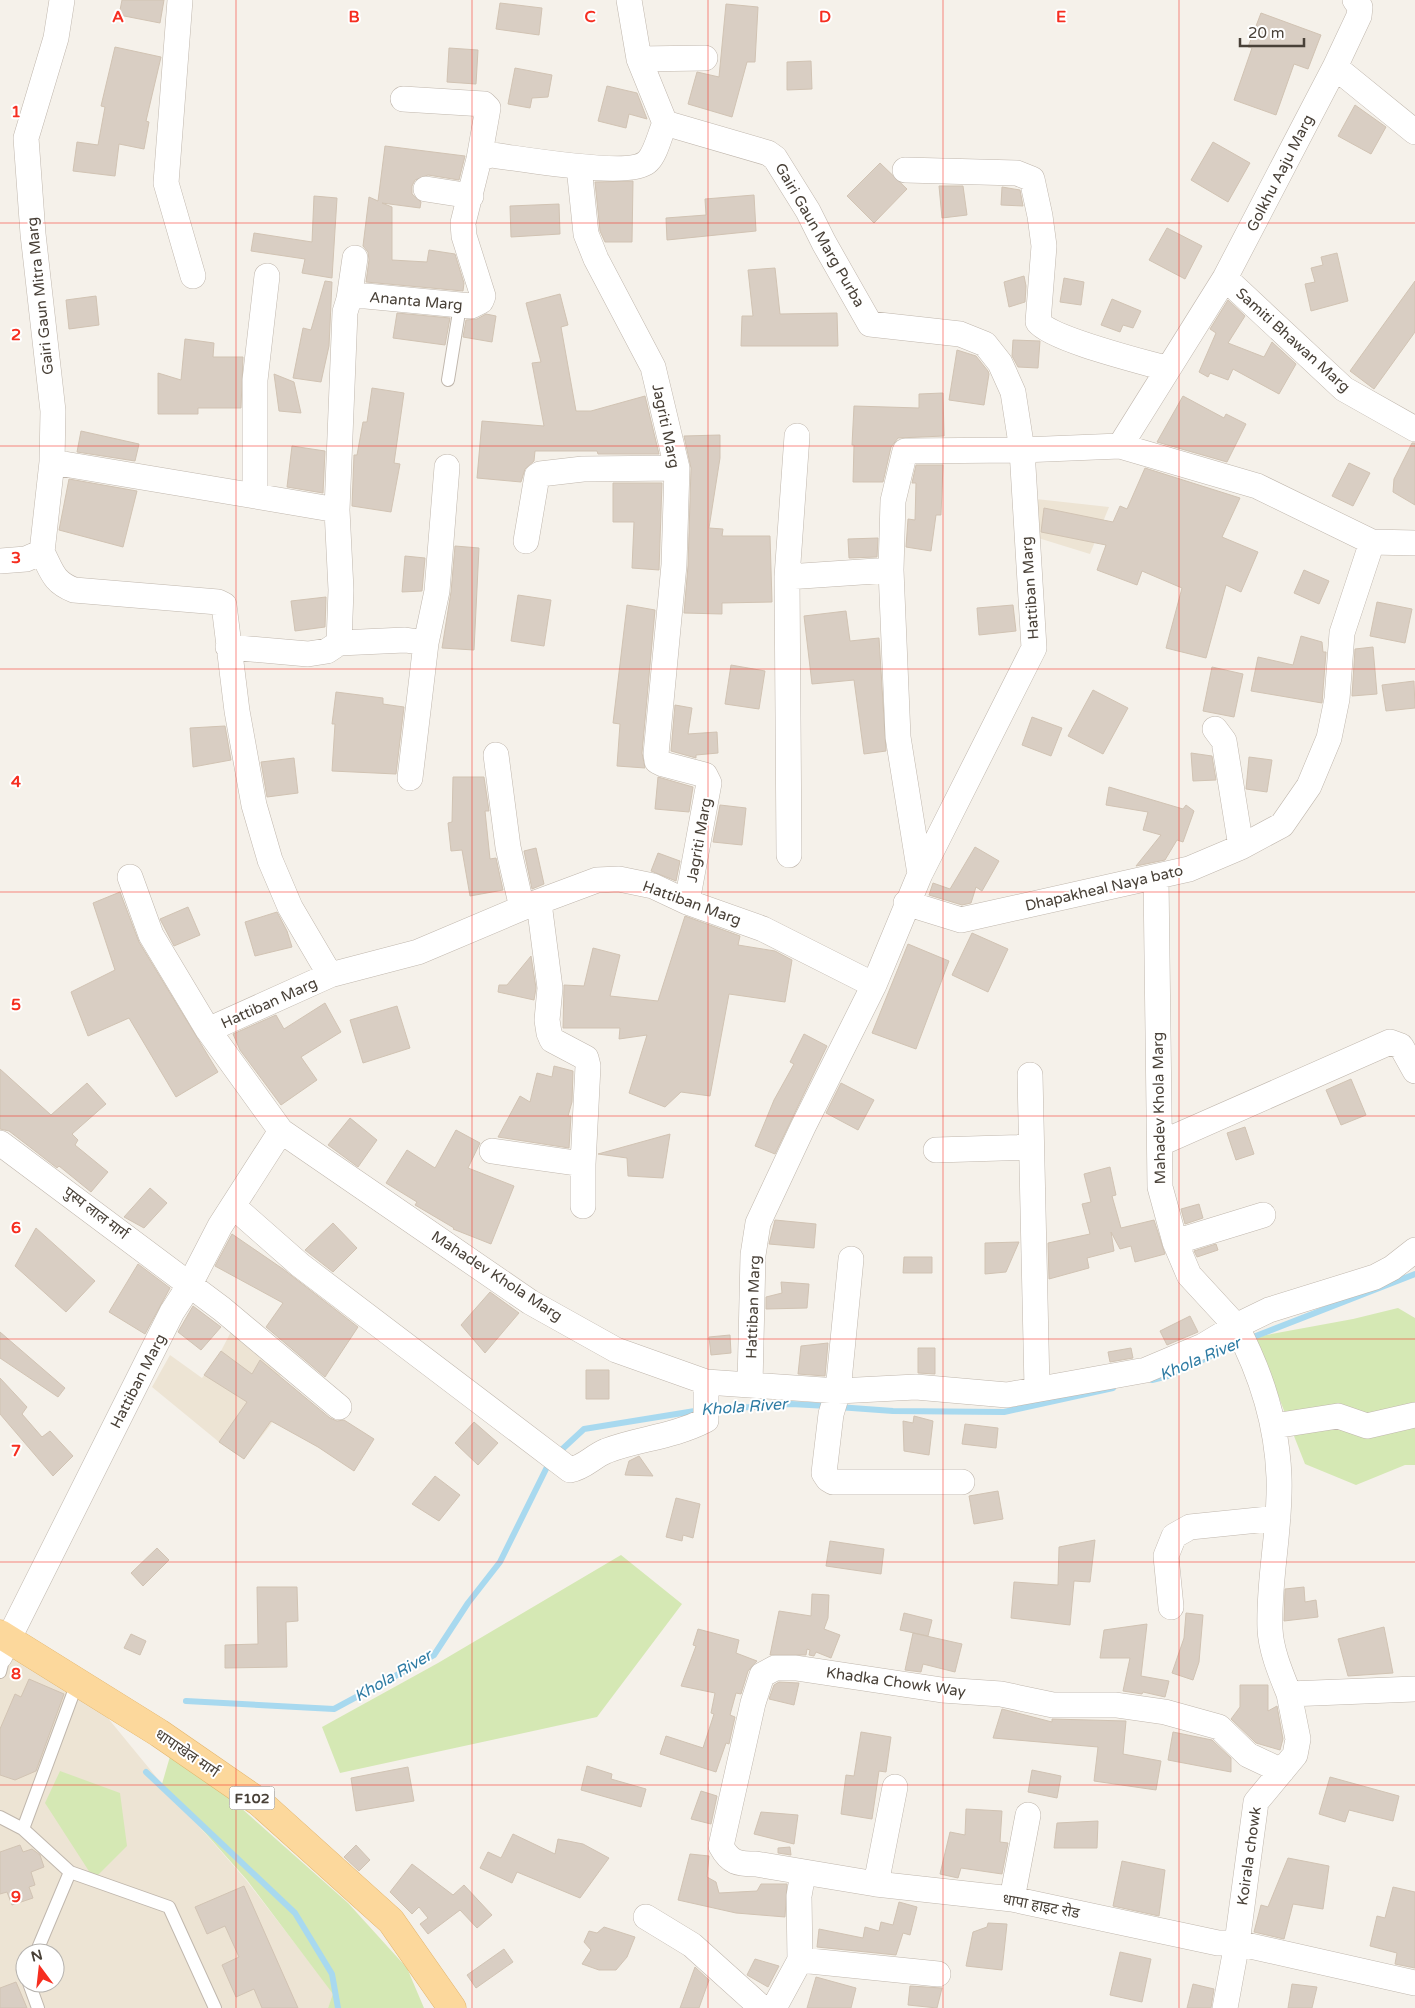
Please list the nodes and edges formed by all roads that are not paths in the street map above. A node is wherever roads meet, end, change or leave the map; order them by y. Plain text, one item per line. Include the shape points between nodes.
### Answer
1 (62, 0) edge
2 (180, 0) edge
3 (630, 0) edge
4 (1355, 0) edge
5 (705, 58) dead end
6 (639, 59) junction
7 (1335, 68) junction
8 (403, 99) dead end
9 (665, 123) junction
10 (1415, 132) edge
11 (479, 159) junction
12 (579, 167) junction
13 (904, 170) dead end
14 (426, 189) dead end
15 (471, 196) junction
16 (355, 258) dead end
17 (193, 276) dead end
18 (267, 276) dead end
19 (1225, 278) junction
20 (349, 299) junction
21 (460, 306) junction
22 (1168, 369) junction
23 (448, 380) dead end
24 (1415, 430) edge
25 (797, 436) dead end
26 (1120, 446) junction
27 (1022, 450) junction
28 (52, 462) junction
29 (447, 466) dead end
30 (677, 468) junction
31 (255, 496) junction
32 (337, 510) junction
33 (526, 541) dead end
34 (1372, 542) junction
35 (1415, 543) edge
36 (42, 552) junction
37 (0, 562) edge
38 (891, 570) junction
39 (787, 577) junction
40 (339, 643) junction
41 (426, 643) junction
42 (228, 647) junction
43 (1215, 729) dead end
44 (496, 755) dead end
45 (410, 778) dead end
46 (1241, 847) junction
47 (789, 855) dead end
48 (920, 874) junction
49 (130, 878) dead end
50 (1156, 878) junction
51 (688, 902) junction
52 (906, 903) junction
53 (530, 906) junction
54 (330, 975) junction
55 (874, 985) junction
56 (208, 1030) junction
57 (1415, 1071) edge
58 (1030, 1075) dead end
59 (281, 1131) junction
60 (0, 1143) edge
61 (1160, 1143) junction
62 (1031, 1147) junction
63 (936, 1150) dead end
64 (492, 1151) dead end
65 (582, 1164) junction
66 (233, 1206) junction
67 (584, 1206) dead end
68 (1263, 1215) dead end
69 (1175, 1242) junction
70 (1415, 1250) edge
71 (851, 1259) dead end
72 (189, 1286) junction
73 (1239, 1331) junction
74 (750, 1385) junction
75 (1037, 1388) junction
76 (706, 1401) junction
77 (835, 1402) junction
78 (339, 1407) dead end
79 (1415, 1415) edge
80 (1274, 1426) junction
81 (962, 1482) dead end
82 (1278, 1518) junction
83 (1171, 1607) dead end
84 (2, 1643) edge
85 (0, 1672) edge
86 (77, 1684) junction
87 (1415, 1689) edge
88 (1289, 1694) junction
89 (1282, 1770) junction
90 (895, 1787) dead end
91 (1028, 1814) dead end
92 (0, 1817) edge
93 (24, 1829) junction
94 (70, 1872) junction
95 (804, 1873) junction
96 (876, 1884) junction
97 (1012, 1899) junction
98 (646, 1918) dead end
99 (40, 1943) edge
100 (1237, 1943) junction
101 (800, 1960) junction
102 (938, 1974) dead end
103 (1415, 1983) edge
104 (33, 1993) edge
105 (38, 2008) edge
106 (216, 2008) edge
107 (452, 2008) edge
108 (762, 2008) edge
109 (774, 2008) edge
110 (1225, 2008) edge

1 - 28 street, Gairi Gaun Mitra Marg via 56,38 26,138 53,411
2 - 17 street via 166,183
3 - 6 street
4 - 7 street, Golkhu Aaju Marg via 1360,7 1359,16
5 - 6 street
6 - 9 street
7 - 10 street
7 - 19 street, Golkhu Aaju Marg
8 - 11 street, Ananta Marg via 484,104 488,108 488,116
9 - 12 street via 649,161 638,168
9 - 27 street, Gairi Gaun Marg Purba via 768,153 775,158 870,324 960,334 985,344 1000,363 1014,392
11 - 12 street via 490,155
11 - 15 street, Ananta Marg
12 - 30 street, Jagriti Marg via 586,234 653,367
13 - 22 street via 1017,173 1032,180 1044,246 1038,322 1043,328 1065,337
14 - 15 street
15 - 21 street, Ananta Marg via 463,229 483,296 476,304
16 - 20 street
18 - 31 street via 255,380
19 - 22 street
19 - 24 street, Samiti Bhawan Marg via 1344,390
20 - 21 street, Ananta Marg via 366,296
20 - 32 street, Ananta Marg via 345,312
21 - 23 lane
22 - 26 street
25 - 39 street
26 - 27 street
26 - 34 street via 1257,486
27 - 38 street via 905,451 893,501
27 - 48 street, Hattiban Marg via 1034,648
28 - 31 street
28 - 36 street, Gairi Gaun Mitra Marg
29 - 41 street via 437,591
30 - 33 street via 583,469 540,474 537,476
30 - 51 street, Jagriti Marg via 674,566 662,673 657,760 705,775 709,782
31 - 32 street
32 - 40 street, Ananta Marg
34 - 35 street
34 - 46 street, Dhapakheal Naya bato via 1342,633 1337,699 1329,738 1309,786 1282,825
36 - 37 street via 26,559
36 - 42 street via 54,578 74,590 224,605
38 - 39 street
38 - 48 street via 898,738
39 - 47 street
40 - 41 street via 405,640
40 - 42 street via 327,651 308,654
41 - 45 street
42 - 54 street via 254,805 270,860 290,906
43 - 46 street via 1224,741
44 - 53 street via 508,847
46 - 50 street, Dhapakheal Naya bato via 1189,869
48 - 52 street, Hattiban Marg
49 - 56 street via 151,935
50 - 52 street, Dhapakheal Naya bato via 961,920
50 - 61 street, Mahadev Khola Marg
51 - 53 street, Hattiban Marg via 652,886 619,879 597,880
51 - 55 street, Hattiban Marg via 763,929
52 - 55 street, Hattiban Marg
53 - 54 street, Hattiban Marg via 418,952
53 - 65 street via 550,988 546,1020 549,1033 552,1040 586,1058 588,1066
54 - 56 street, Hattiban Marg
55 - 74 street, Hattiban Marg via 802,1127 758,1223 753,1255
56 - 59 street, Hattiban Marg
57 - 61 street via 1400,1046 1390,1042
58 - 62 street
59 - 66 street, Hattiban Marg
59 - 76 street, Mahadev Khola Marg via 530,1302
60 - 72 street, पुस्प लाल मार्ग via 128,1236
61 - 69 street, Mahadev Khola Marg via 1160,1187
62 - 63 street
62 - 75 street
64 - 65 street
65 - 67 street
66 - 72 street, Hattiban Marg
66 - 76 street via 300,1266 570,1470 582,1468 608,1451 676,1434
68 - 69 street
69 - 73 street, Mahadev Khola Marg via 1189,1275
70 - 73 street via 1375,1277 1269,1310
71 - 77 street
72 - 78 street, पुस्प लाल मार्ग via 222,1309
72 - 84 street, Hattiban Marg via 172,1312
73 - 75 street, Mahadev Khola Marg via 1146,1370
73 - 80 street, Koirala chowk
74 - 76 street, Mahadev Khola Marg
74 - 77 street, Mahadev Khola Marg
75 - 77 street, Mahadev Khola Marg via 1007,1395 916,1387
77 - 81 street via 824,1473 828,1479 833,1482
79 - 80 street via 1367,1426 1338,1416
80 - 82 street, Koirala chowk via 1279,1479
82 - 83 street via 1190,1527 1174,1536 1166,1556
82 - 88 street, Koirala chowk via 1270,1630 1279,1670
84 - 85 lane
84 - 86 main road, धापाखेल मार्ग / F102
86 - 93 lane
86 - 107 main road, धापाखेल मार्ग / F102 via 159,1733 259,1802 391,1921
87 - 88 street
88 - 89 street, Koirala chowk via 1298,1739 1295,1755
89 - 95 street, Khadka Chowk Way via 1248,1755 1219,1727 1165,1712 1116,1705 1053,1705 1001,1694 942,1690 775,1668 762,1675 753,1703 721,1846 730,1861 738,1864
89 - 100 street, Koirala chowk via 1256,1802
90 - 96 street
91 - 97 street
92 - 93 lane
93 - 94 lane
94 - 99 lane
94 - 106 lane via 169,1906
95 - 96 street, धापा हाइट रोड
95 - 101 street via 799,1896
96 - 97 street, धापा हाइट रोड
97 - 100 street, धापा हाइट रोड via 1218,1943
98 - 108 street via 692,1945
100 - 103 street, धापा हाइट रोड
100 - 110 street, Koirala chowk
101 - 102 street
101 - 109 street
104 - 105 lane

